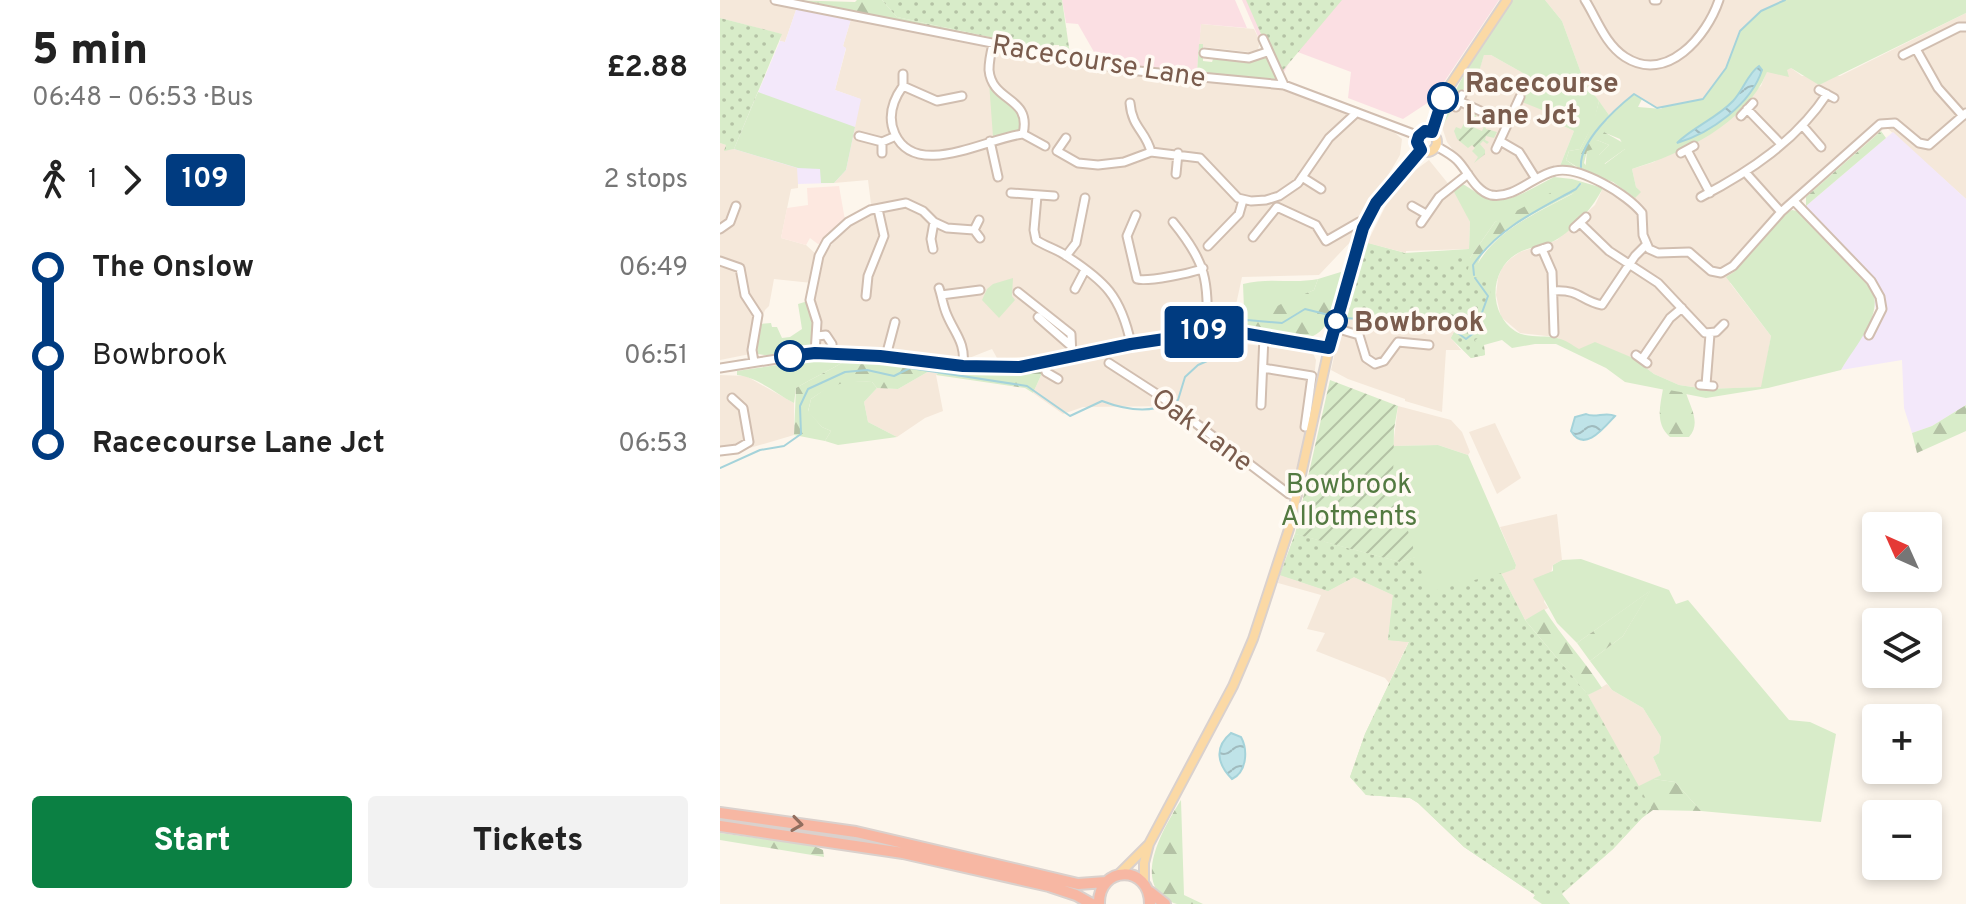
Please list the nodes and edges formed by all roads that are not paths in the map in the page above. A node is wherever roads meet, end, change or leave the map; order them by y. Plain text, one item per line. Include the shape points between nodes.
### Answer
1 (775, 0) edge
2 (1507, 0) edge
3 (1585, 0) edge
4 (1719, 0) edge
5 (1966, 27) edge
6 (1263, 39) dead end
7 (993, 44) junction
8 (1916, 49) junction
9 (1267, 52) junction
10 (1204, 53) dead end
11 (1903, 55) dead end
12 (903, 74) dead end
13 (1284, 85) junction
14 (903, 86) junction
15 (1827, 94) dead end
16 (962, 96) dead end
17 (1520, 97) dead end
18 (1459, 101) dead end
19 (1130, 103) dead end
20 (1747, 109) dead end
21 (1355, 114) junction
22 (1964, 114) edge
23 (1508, 124) junction
24 (1802, 125) junction
25 (1432, 132) junction
26 (1023, 134) junction
27 (859, 136) dead end
28 (896, 136) junction
29 (1419, 136) junction
30 (1066, 138) dead end
31 (990, 141) junction
32 (1500, 141) junction
33 (882, 142) junction
34 (1781, 144) junction
35 (1436, 146) junction
36 (1821, 147) dead end
37 (1051, 148) junction
38 (1496, 149) dead end
39 (1421, 150) junction
40 (1687, 150) dead end
41 (1151, 152) junction
42 (882, 153) dead end
43 (1178, 153) junction
44 (1746, 173) junction
45 (1176, 174) dead end
46 (1468, 174) junction
47 (998, 177) dead end
48 (1302, 177) junction
49 (1536, 179) junction
50 (1321, 189) dead end
51 (1011, 193) dead end
52 (1710, 193) junction
53 (1037, 196) junction
54 (1054, 196) dead end
55 (1701, 197) dead end
56 (1085, 198) dead end
57 (1243, 200) junction
58 (1794, 201) junction
59 (1412, 206) dead end
60 (878, 209) junction
61 (1781, 212) junction
62 (1426, 214) junction
63 (1136, 215) dead end
64 (744, 217) dead end
65 (979, 220) dead end
66 (934, 222) junction
67 (1366, 223) junction
68 (1421, 223) dead end
69 (1580, 223) dead end
70 (1173, 227) dead end
71 (720, 229) edge
72 (974, 230) junction
73 (1253, 237) dead end
74 (980, 238) dead end
75 (1211, 240) dead end
76 (1646, 245) junction
77 (933, 249) dead end
78 (1542, 249) dead end
79 (1066, 256) junction
80 (720, 261) edge
81 (1630, 265) junction
82 (1203, 268) junction
83 (1085, 270) junction
84 (1074, 283) dead end
85 (869, 290) dead end
86 (980, 290) dead end
87 (1553, 291) junction
88 (1018, 292) dead end
89 (1682, 308) junction
90 (1038, 317) dead end
91 (895, 322) dead end
92 (1724, 324) dead end
93 (1335, 328) junction
94 (1207, 332) junction
95 (1554, 333) dead end
96 (1710, 334) junction
97 (1869, 335) dead end
98 (817, 336) junction
99 (1264, 336) junction
100 (832, 344) dead end
101 (1131, 344) junction
102 (1070, 345) junction
103 (1429, 345) dead end
104 (1329, 348) junction
105 (815, 353) junction
106 (886, 356) junction
107 (1072, 357) junction
108 (1642, 359) dead end
109 (754, 362) junction
110 (1044, 363) junction
111 (1109, 363) dead end
112 (963, 366) junction
113 (720, 368) edge
114 (1263, 368) junction
115 (1058, 379) dead end
116 (1706, 385) dead end
117 (732, 398) dead end
118 (1261, 405) dead end
119 (1305, 427) dead end
120 (720, 451) edge
121 (1297, 496) junction
122 (720, 813) edge
123 (720, 826) edge
124 (1149, 844) junction
125 (1118, 875) junction
126 (1106, 882) junction
127 (1146, 887) junction
128 (1092, 904) edge
129 (1099, 904) edge
130 (1150, 904) edge
131 (1165, 904) edge

1 - 7 street, Racecourse Lane
2 - 25 main road via 1451,84
3 - 4 street via 1617,50 1650,64 1675,58 1690,46 1706,29
5 - 8 street
6 - 9 street
7 - 13 street, Racecourse Lane via 1128,70
7 - 26 street via 992,80 1022,110
8 - 11 street
8 - 22 street via 1938,88
9 - 10 street via 1249,58
9 - 13 street
12 - 14 street
13 - 21 street, Racecourse Lane
14 - 16 street via 937,101
14 - 28 street via 891,112
15 - 24 street
17 - 23 street
18 - 23 street
19 - 41 street via 1128,117
20 - 34 street
21 - 29 street, Racecourse Lane
21 - 48 street via 1329,138
22 - 58 street via 1925,145 1900,125 1883,122
23 - 32 street
24 - 34 street
24 - 36 street
25 - 29 main road
25 - 35 main road
26 - 31 street
26 - 37 street
27 - 33 street
28 - 31 street via 908,150 926,156
28 - 33 street
29 - 39 main road
30 - 37 street
31 - 47 street
32 - 38 street
32 - 49 street via 1519,152
33 - 42 street
34 - 44 street
35 - 39 main road
35 - 46 street
37 - 41 street via 1078,163 1098,165
39 - 67 main road via 1376,203
40 - 52 street
41 - 43 street
43 - 45 street
43 - 57 street via 1202,154 1228,190
44 - 52 street
44 - 61 street
46 - 49 street via 1484,192 1499,195
46 - 62 street
48 - 50 street
48 - 57 street via 1279,196
49 - 76 street via 1564,170 1611,186 1642,213
51 - 53 street
52 - 55 street
53 - 54 street
53 - 79 street via 1036,240
56 - 79 street via 1076,243
57 - 75 street via 1239,214
58 - 61 street
58 - 97 street via 1876,288 1882,309
59 - 62 street
60 - 66 street via 906,203
60 - 85 street via 884,236 868,276
60 - 98 street via 856,217 822,249 810,300
61 - 76 street via 1721,273 1689,252 1658,253
62 - 68 street
63 - 82 street via 1127,236 1137,279 1186,275
64 - 71 street via 735,210
65 - 72 street
66 - 72 street
66 - 77 street
67 - 73 street via 1326,241 1316,225 1277,207
67 - 93 main road
69 - 81 street
70 - 82 street
72 - 74 street
76 - 81 street
78 - 87 street
79 - 83 street
80 - 109 street via 740,268 745,295 758,315
81 - 87 street via 1602,305 1573,291
81 - 89 street
82 - 94 street
83 - 84 street
83 - 101 street via 1120,304
86 - 112 street via 940,292 961,339
87 - 95 street
88 - 102 street via 1071,334
89 - 96 street
89 - 108 street
90 - 102 street
91 - 106 street
92 - 96 street
93 - 103 street via 1359,335 1366,358 1377,365 1398,342
93 - 104 main road
94 - 99 street
94 - 101 street
96 - 116 street
98 - 100 street via 826,335
98 - 105 street
99 - 104 street
99 - 114 street
101 - 107 street
102 - 107 street
104 - 121 main road
105 - 106 street
105 - 109 street
106 - 112 street
107 - 110 street
109 - 113 street
110 - 112 street
110 - 115 street via 1046,372
111 - 121 street, Oak Lane
114 - 118 street via 1256,395
114 - 119 street via 1312,376
117 - 120 street via 743,408 749,442
121 - 124 main road via 1268,597 1233,686
122 -> 126 highway via 856,832 1078,884
123 - 128 highway via 903,853 1049,886
124 - 125 main road
124 - 127 main road
125 - 126 highway
125 - 127 highway via 1132,875
126 - 129 highway
127 - 130 highway
127 - 131 highway

